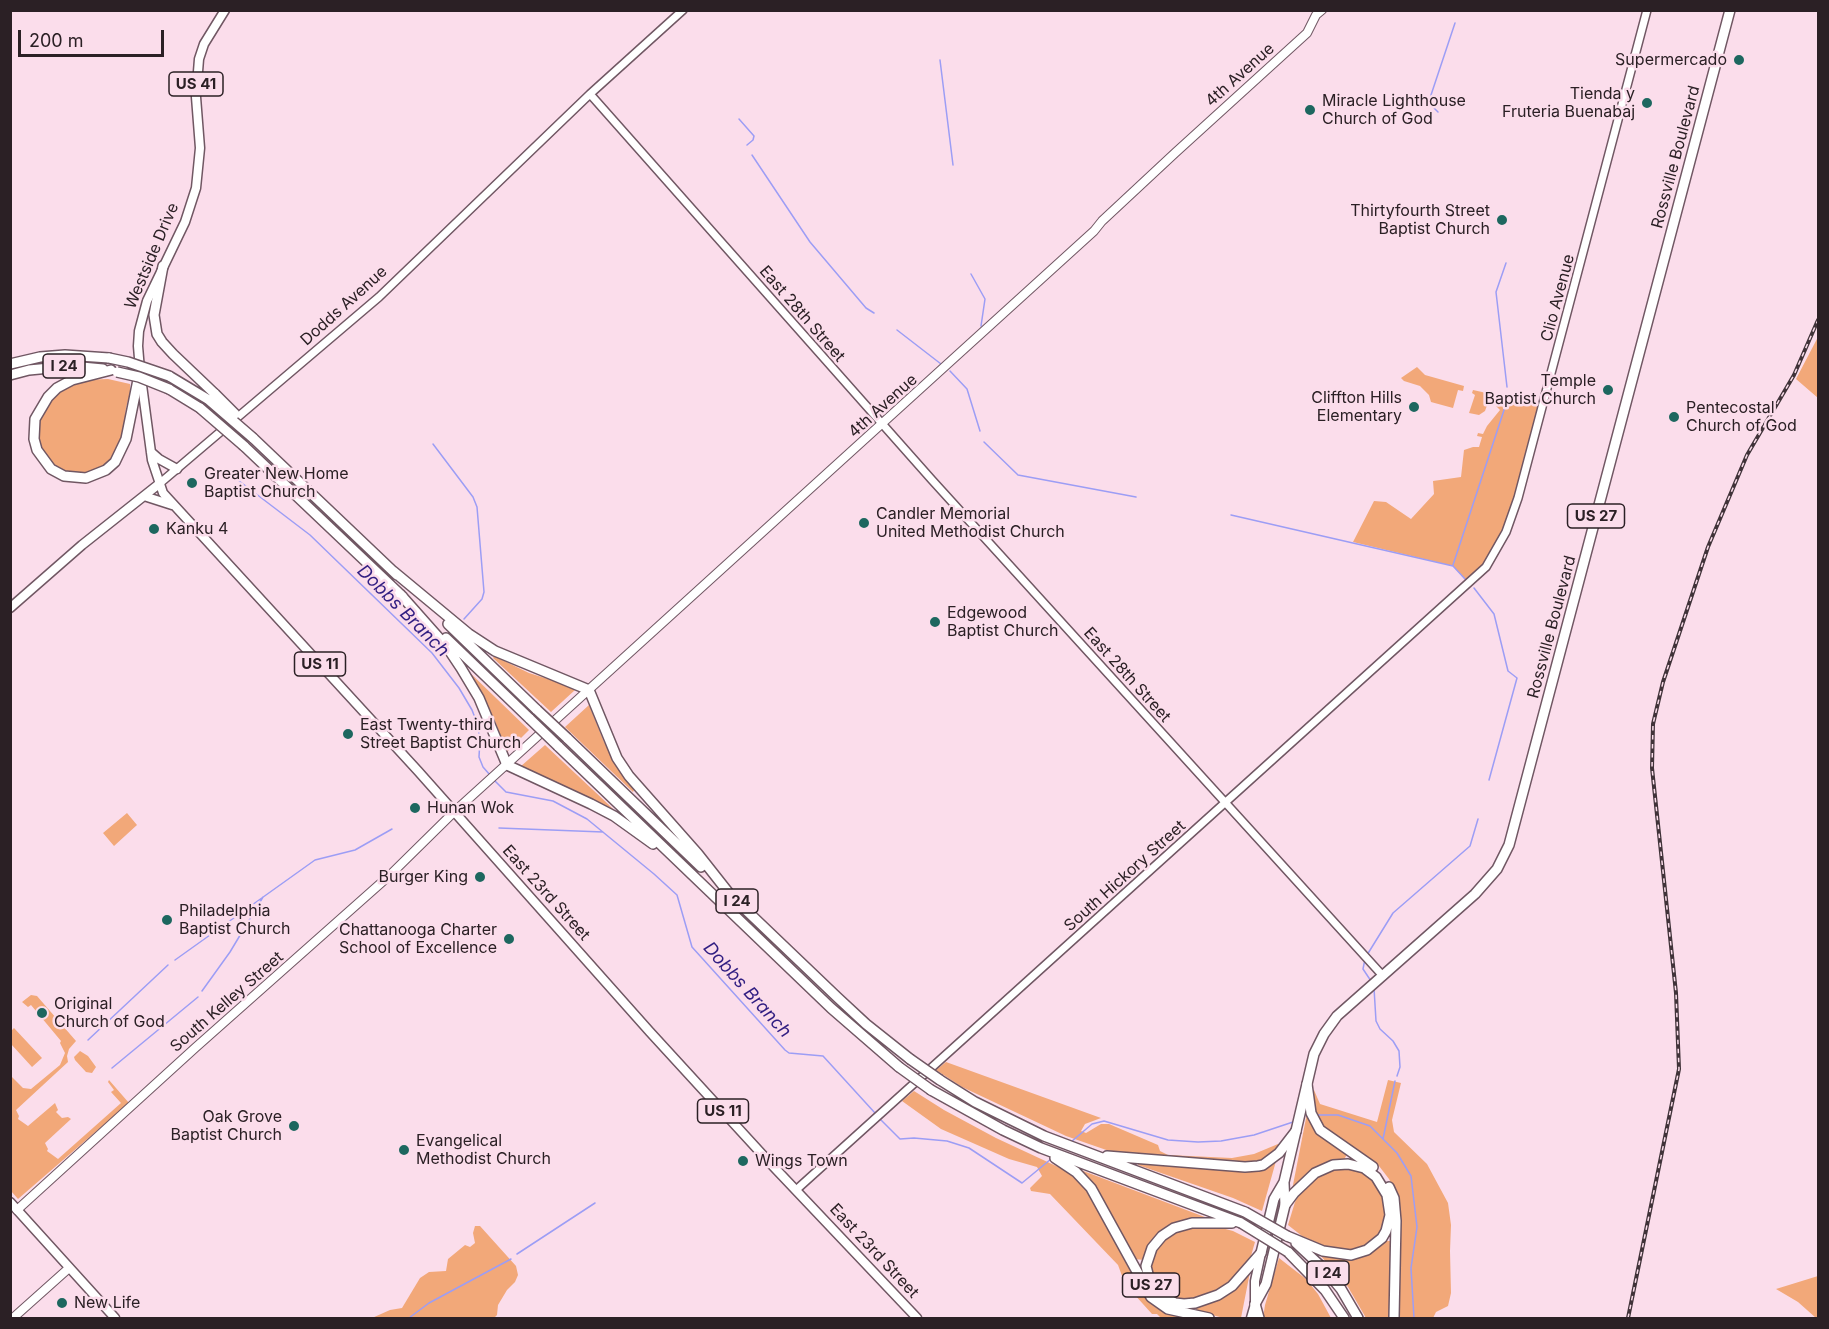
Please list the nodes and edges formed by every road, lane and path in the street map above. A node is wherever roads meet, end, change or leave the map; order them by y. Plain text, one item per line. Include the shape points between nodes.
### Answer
1 (225, 10) edge
2 (683, 10) edge
3 (1322, 10) edge
4 (1647, 10) edge
5 (1730, 10) edge
6 (590, 94) junction
7 (163, 266) junction
8 (10, 364) edge
9 (140, 370) junction
10 (114, 371) junction
11 (10, 375) edge
12 (212, 397) junction
13 (882, 425) junction
14 (151, 452) junction
15 (177, 469) junction
16 (159, 484) junction
17 (144, 496) junction
18 (174, 506) junction
19 (393, 572) junction
20 (1472, 582) joint
21 (400, 594) junction
22 (10, 608) edge
23 (589, 690) junction
24 (507, 765) junction
25 (1226, 803) junction
26 (454, 812) junction
27 (677, 861) junction
28 (728, 892) junction
29 (1383, 976) junction
30 (1307, 1084) junction
31 (1298, 1124) junction
32 (1041, 1148) junction
33 (1090, 1154) junction
34 (1284, 1182) junction
35 (796, 1190) junction
36 (10, 1202) edge
37 (1285, 1205) junction
38 (17, 1210) junction
39 (1241, 1223) junction
40 (1287, 1236) junction
41 (1261, 1253) junction
42 (69, 1269) junction
43 (1324, 1290) junction
44 (1255, 1304) junction
45 (13, 1318) edge
46 (115, 1318) edge
47 (916, 1318) edge
48 (1209, 1318) edge
49 (1251, 1318) edge
50 (1259, 1318) edge
51 (1336, 1318) edge
52 (1344, 1318) edge
53 (1358, 1318) edge
54 (1394, 1318) edge

1 - 7 main road, Westside Drive / US 41 via 199,59 196,97 200,148 196,188 185,222
2 - 6 street, Dodds Avenue
3 - 13 main road, 4th Avenue via 1307,33
4 - 20 street, Clio Avenue via 1518,498 1497,551
5 - 29 highway, Rossville Boulevard / US 27 via 1509,845 1489,880
6 - 13 street, East 28th Street
6 - 15 street, Dodds Avenue via 379,297
7 - 9 main road, Westside Drive / US 41 via 141,318
7 - 12 highway via 154,315 157,334
8 - 12 highway, I 24, bridge via 65,355 109,358 169,376
9 - 10 highway via 126,439 115,462 86,478 64,476 51,469 34,439 35,419 48,397 72,380
9 - 14 main road, Westside Drive / US 41
10 - 11 highway, I 24 via 71,366
10 - 21 highway, I 24, bridge via 170,389 200,408
12 - 19 highway, I 24, bridge
13 - 23 main road, 4th Avenue
13 - 25 street, East 28th Street
14 - 15 main road
14 - 16 main road, Westside Drive / US 41
15 - 16 street, Dodds Avenue
16 - 17 main road, Dodds Avenue
16 - 18 main road, East 23rd Street / US 11
17 - 18 main road
17 - 22 main road, Dodds Avenue
18 - 26 main road, East 23rd Street / US 11
19 - 23 highway via 495,651
19 - 28 highway, I 24, bridge
20 - 25 street, South Hickory Street
21 - 24 highway via 461,668 479,698
21 - 27 highway, I 24, bridge
23 - 24 main road, 4th Avenue
23 - 28 highway via 617,758 629,776
24 - 26 main road, 4th Avenue
24 - 27 highway via 614,816
25 - 29 street, East 28th Street
25 - 35 street, South Hickory Street
26 - 35 main road, East 23rd Street / US 11
26 - 38 main road, South Kelley Street via 399,867
27 - 32 highway, I 24, bridge via 831,1008 899,1067 931,1090
28 - 33 highway, I 24, bridge via 844,1004 910,1059 1006,1119
29 - 30 highway, Rossville Boulevard / US 27 via 1329,1026 1314,1054
30 - 31 highway, Rossville Boulevard / US 27
30 - 54 highway, US 27 via 1311,1113 1320,1130 1379,1172 1394,1198
31 - 33 highway via 1279,1153 1258,1166
31 - 34 highway, Rossville Boulevard / US 27
32 - 39 highway, I 24
32 - 48 highway via 1076,1172 1091,1188 1151,1297 1168,1309
33 - 40 highway, I 24, bridge via 1245,1212
34 - 37 highway, Rossville Boulevard
34 - 41 highway, Rossville Boulevard / US 27 via 1274,1199
35 - 47 main road, East 23rd Street / US 11
36 - 38 main road
37 - 40 highway via 1315,1173 1348,1164 1364,1168 1376,1177 1387,1195 1389,1215 1382,1238 1367,1250 1351,1255 1335,1255
37 - 44 highway, Rossville Boulevard via 1266,1284
38 - 42 main road
39 - 41 highway, US 27 via 1192,1223 1167,1232 1152,1248 1147,1261 1151,1286 1175,1304 1195,1304 1232,1287
39 - 43 highway, I 24, bridge via 1288,1252
40 - 53 highway, I 24 via 1326,1271
41 - 44 main road, Rossville Boulevard
42 - 45 main road
42 - 46 main road
43 - 51 highway
43 - 52 highway, I 24
44 - 49 main road, Rossville Boulevard
44 - 50 highway

